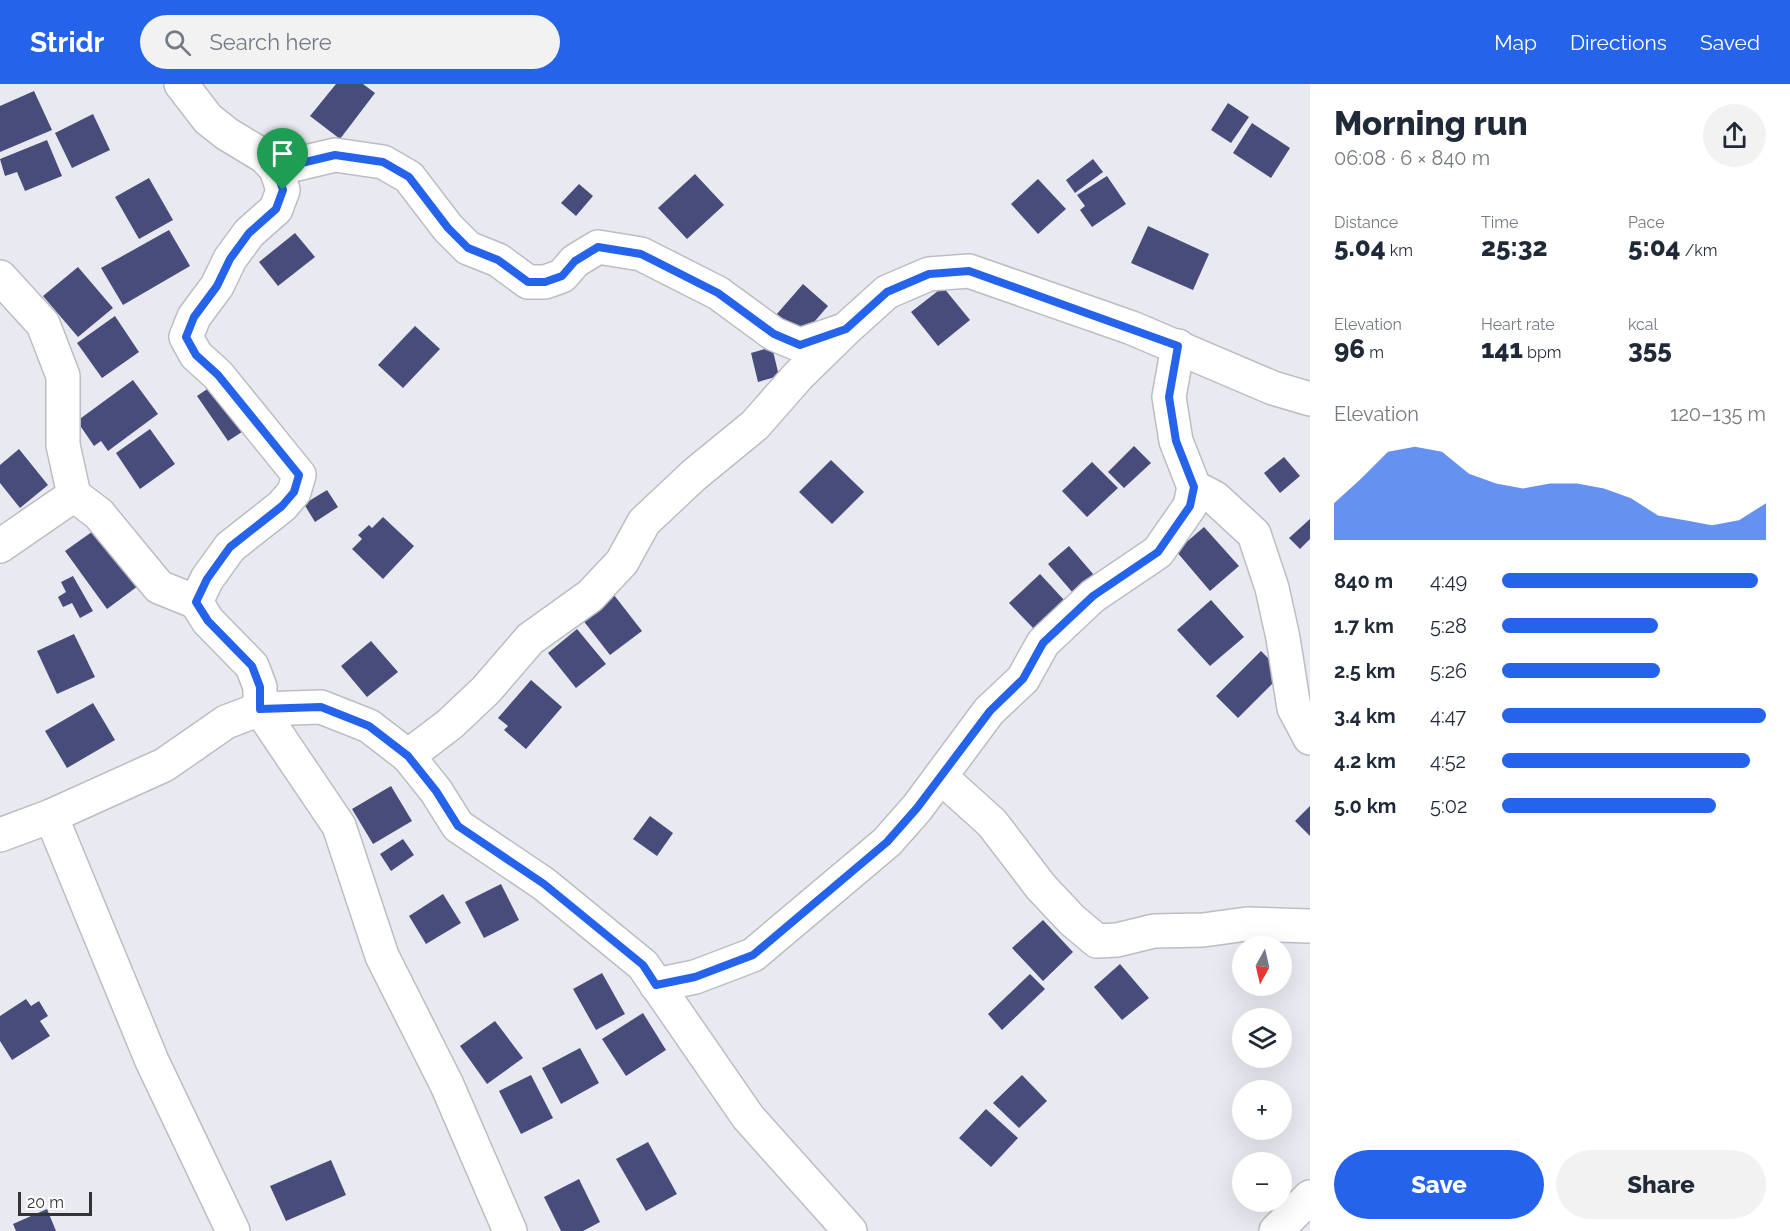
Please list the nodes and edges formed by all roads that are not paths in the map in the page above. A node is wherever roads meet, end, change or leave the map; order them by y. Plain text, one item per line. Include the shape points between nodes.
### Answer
1 (181, 84) edge
2 (276, 169) junction
3 (0, 277) edge
4 (846, 329) junction
5 (1178, 346) junction
6 (1310, 399) edge
7 (1194, 487) junction
8 (74, 495) junction
9 (0, 546) edge
10 (196, 602) junction
11 (260, 709) junction
12 (1310, 738) edge
13 (408, 756) junction
14 (941, 777) junction
15 (51, 816) junction
16 (0, 835) edge
17 (1310, 926) edge
18 (656, 985) junction
19 (1310, 1197) edge
20 (233, 1231) edge
21 (510, 1231) edge
22 (850, 1231) edge
23 (1276, 1231) edge

1 - 2 street via 208,118
2 - 4 street via 335,155 383,162 409,177 468,248 498,260 528,282 562,276 575,261 598,247 641,254 718,293 774,334 800,345
2 - 10 street via 283,190 276,209 249,233 230,259 186,337 196,355 218,375 299,475 294,492 282,506 230,547
3 - 8 street via 43,324 63,376 63,445
4 - 5 street via 887,292 929,274 969,271
4 - 13 street via 755,425 644,522 622,562 590,596 530,639 479,697
5 - 6 street via 1274,388
5 - 7 street via 1169,397 1176,441
7 - 12 street via 1215,498 1254,534 1272,588 1294,708
7 - 14 street via 1190,506 1158,552 1093,596 1043,643 1023,679 990,711
8 - 9 street
8 - 10 street via 99,514 159,587
10 - 11 street via 208,621 252,666 260,687
11 - 13 street via 321,707 369,726
11 - 15 street via 226,722 164,765
11 - 21 street via 339,826 382,956 447,1085
13 - 18 street via 458,826 544,884 643,965
14 - 17 street via 992,823 1041,887 1097,941 1154,931 1247,924
14 - 18 street via 887,842 753,955 695,977
15 - 16 street
15 - 20 street via 152,1061
18 - 22 street via 748,1117
19 - 23 street

